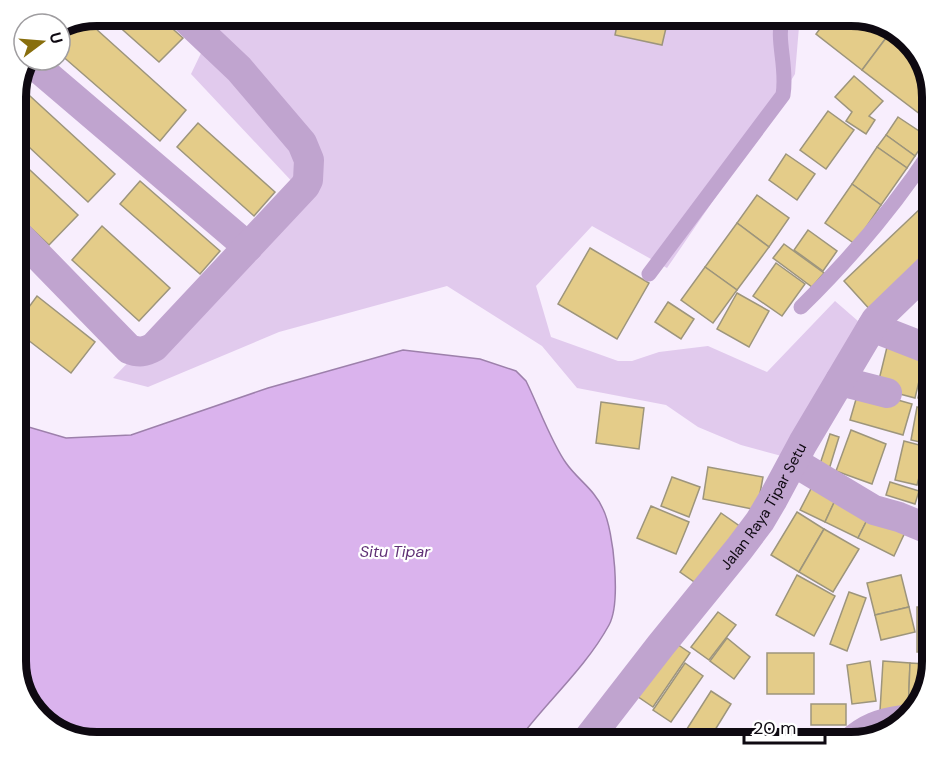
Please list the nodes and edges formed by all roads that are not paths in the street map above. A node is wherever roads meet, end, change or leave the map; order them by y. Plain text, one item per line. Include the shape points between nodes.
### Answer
1 (193, 25) edge
2 (780, 25) edge
3 (43, 72) edge
4 (922, 164) edge
5 (26, 243) edge
6 (248, 247) junction
7 (649, 274) dead end
8 (922, 276) edge
9 (801, 307) dead end
10 (872, 327) junction
11 (922, 346) edge
12 (840, 381) junction
13 (887, 393) dead end
14 (794, 462) junction
15 (922, 527) edge
16 (888, 722) edge
17 (864, 731) edge
18 (594, 732) edge

1 - 6 street via 239,69 307,152 310,171 304,186
2 - 7 lane via 785,70 783,95
3 - 6 street
4 - 9 lane via 868,237
5 - 6 street via 136,352 154,347
8 - 10 street, Jalan Raya Tipar Setu
10 - 11 street
10 - 12 street, Jalan Raya Tipar Setu
12 - 13 street
12 - 14 street, Jalan Raya Tipar Setu
14 - 15 street via 874,510
14 - 18 street, Jalan Raya Tipar Setu via 739,549
16 - 17 street

